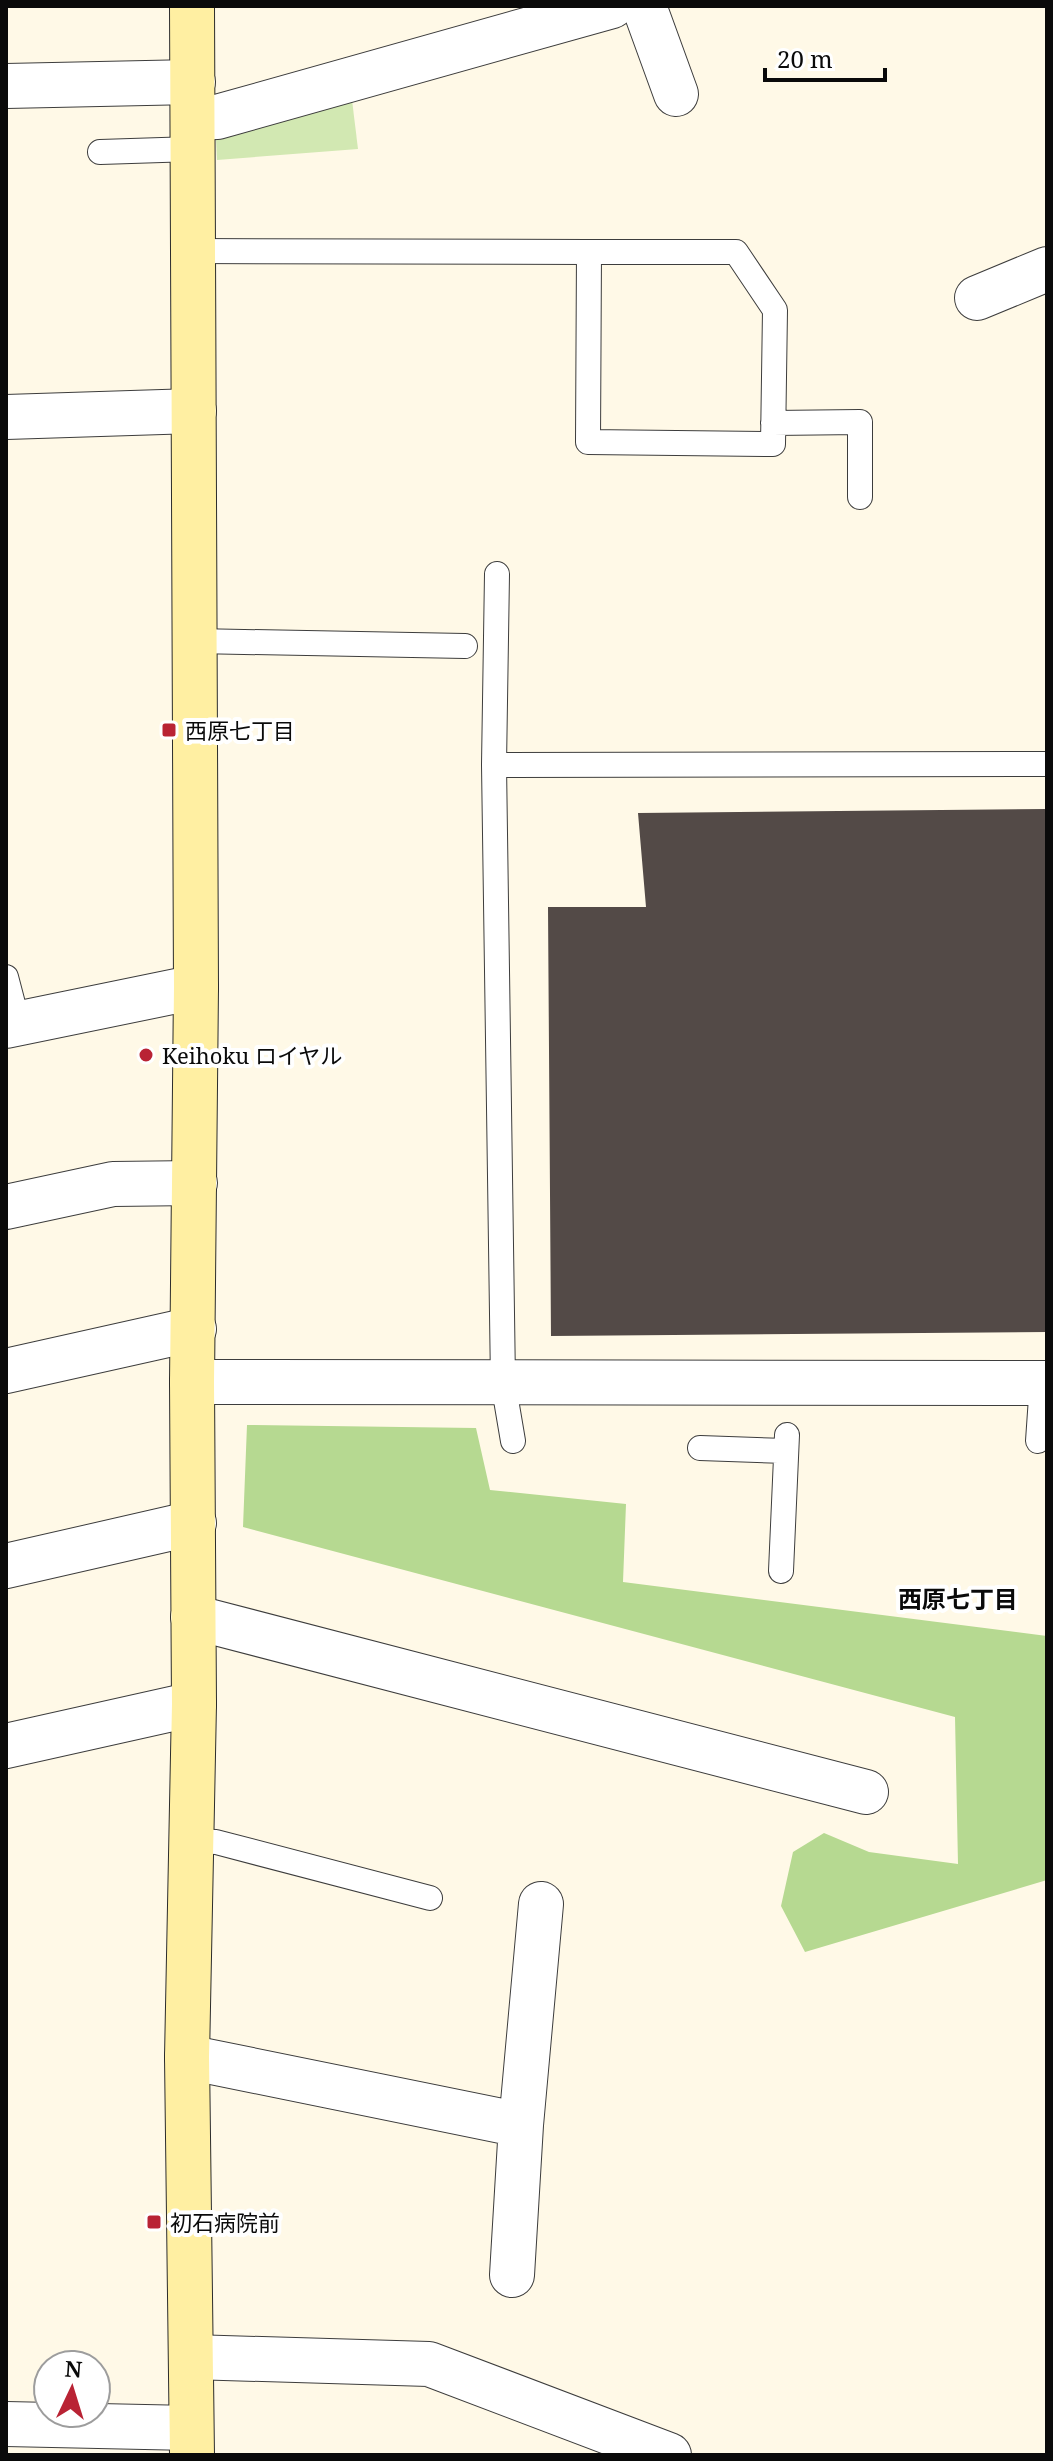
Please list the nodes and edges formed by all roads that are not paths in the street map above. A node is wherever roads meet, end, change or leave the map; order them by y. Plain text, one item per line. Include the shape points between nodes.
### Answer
1 (192, 6) edge
2 (612, 6) edge
3 (644, 6) edge
4 (6, 86) edge
5 (676, 94) dead end
6 (193, 116) junction
7 (100, 152) dead end
8 (193, 251) junction
9 (589, 252) junction
10 (1047, 269) edge
11 (977, 298) dead end
12 (194, 411) junction
13 (6, 417) edge
14 (773, 423) junction
15 (860, 497) dead end
16 (497, 574) dead end
17 (195, 641) junction
18 (465, 646) dead end
19 (1047, 764) edge
20 (494, 765) junction
21 (6, 977) edge
22 (196, 987) junction
23 (12, 1024) edge
24 (195, 1183) junction
25 (6, 1207) edge
26 (194, 1329) junction
27 (6, 1371) edge
28 (192, 1382) junction
29 (503, 1382) junction
30 (1045, 1383) edge
31 (513, 1441) dead end
32 (1038, 1441) dead end
33 (700, 1448) dead end
34 (194, 1523) junction
35 (6, 1566) edge
36 (781, 1571) dead end
37 (193, 1617) junction
38 (194, 1704) junction
39 (6, 1746) edge
40 (866, 1792) dead end
41 (192, 1841) junction
42 (430, 1898) dead end
43 (541, 1904) dead end
44 (187, 2057) junction
45 (521, 2125) junction
46 (512, 2275) dead end
47 (191, 2357) junction
48 (6, 2424) edge
49 (191, 2442) edge
50 (669, 2455) edge

1 - 6 street
2 - 6 street via 217,117
3 - 5 street
4 - 6 street
6 - 7 lane
6 - 8 street
8 - 9 lane
8 - 12 street
9 - 14 lane via 736,252 775,310
9 - 14 lane via 588,442 773,444
10 - 11 street
12 - 13 street
12 - 17 street
14 - 15 lane via 860,422
16 - 20 lane
17 - 18 lane
17 - 22 street
19 - 20 lane
20 - 29 lane
21 - 23 lane
22 - 23 street
22 - 24 street
24 - 25 street via 113,1184
24 - 26 street
26 - 27 street
26 - 28 street
28 - 29 street
28 - 34 street
29 - 30 street
29 - 31 lane
30 - 32 lane
33 - 36 lane via 786,1443
34 - 35 street
34 - 37 street
37 - 38 street
37 - 40 street
38 - 39 street
38 - 41 street
41 - 42 lane via 216,1842
41 - 44 street
43 - 45 street
44 - 45 street
44 - 47 street
45 - 46 street
47 - 49 street
47 - 50 street via 429,2364
48 - 49 street

